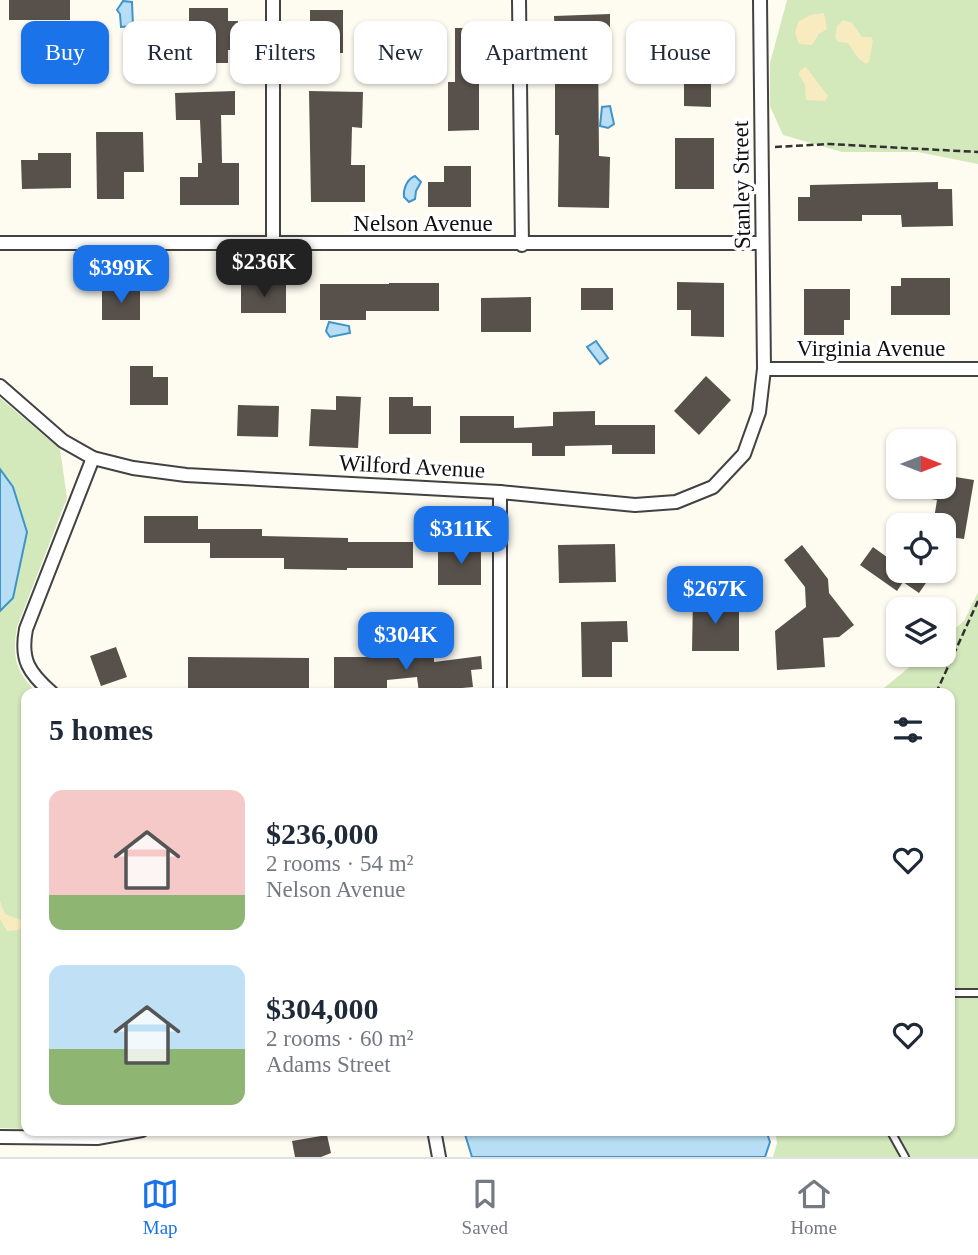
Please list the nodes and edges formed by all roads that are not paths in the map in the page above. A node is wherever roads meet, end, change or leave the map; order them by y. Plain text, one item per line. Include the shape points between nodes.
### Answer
1 (272, 0) edge
2 (519, 0) edge
3 (760, 0) edge
4 (0, 243) edge
5 (762, 243) junction
6 (273, 244) junction
7 (522, 244) junction
8 (764, 369) junction
9 (978, 369) edge
10 (0, 386) edge
11 (93, 458) junction
12 (500, 492) junction
13 (46, 688) edge
14 (500, 688) edge
15 (955, 993) edge
16 (978, 993) edge
17 (108, 1136) edge
18 (435, 1136) edge
19 (893, 1136) edge
20 (0, 1138) edge
21 (439, 1157) edge
22 (905, 1157) edge

1 - 6 street
2 - 7 street
3 - 5 street, Stanley Street
4 - 6 street, Nelson Avenue
5 - 7 street, Nelson Avenue
5 - 8 street, Stanley Street
6 - 7 street, Nelson Avenue
8 - 9 street, Virginia Avenue
8 - 12 street, Wilford Avenue via 759,412 744,454 713,487 676,502 635,505
10 - 11 street, Wilford Avenue via 63,441
11 - 12 street, Wilford Avenue via 186,475
11 - 13 street via 26,629 26,664
12 - 14 street
15 - 16 lane
17 - 20 street
18 - 21 street
19 - 22 lane

